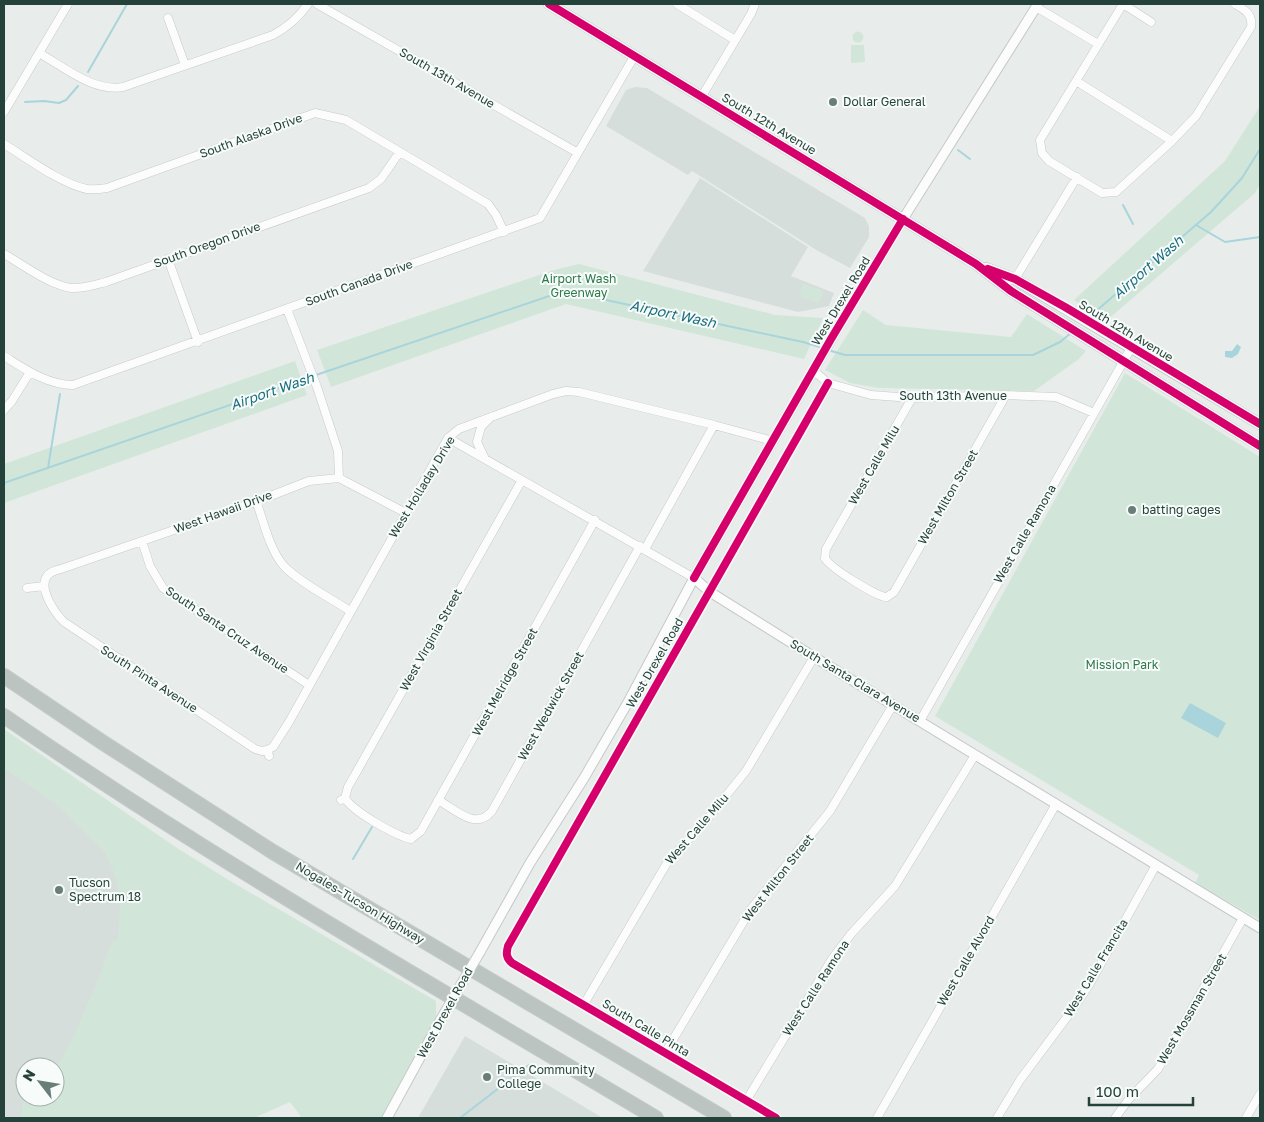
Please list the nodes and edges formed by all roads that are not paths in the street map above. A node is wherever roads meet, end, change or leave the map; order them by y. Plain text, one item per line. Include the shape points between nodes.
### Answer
1 (68, 4) edge
2 (308, 4) edge
3 (317, 4) edge
4 (550, 4) edge
5 (677, 4) edge
6 (755, 4) edge
7 (1123, 4) edge
8 (1235, 4) edge
9 (1037, 5) edge
10 (168, 18) dead end
11 (1151, 22) dead end
12 (735, 40) junction
13 (1098, 44) junction
14 (39, 53) junction
15 (635, 55) junction
16 (185, 65) junction
17 (1076, 81) junction
18 (702, 96) junction
19 (4, 112) edge
20 (1172, 141) junction
21 (4, 144) edge
22 (399, 153) junction
23 (578, 153) junction
24 (1077, 177) junction
25 (903, 219) junction
26 (504, 232) junction
27 (4, 254) edge
28 (168, 259) junction
29 (976, 264) junction
30 (1016, 279) junction
31 (287, 309) junction
32 (198, 342) junction
33 (1131, 348) junction
34 (4, 356) edge
35 (1124, 362) junction
36 (814, 371) junction
37 (30, 372) junction
38 (828, 383) junction
39 (1006, 395) junction
40 (912, 398) junction
41 (4, 410) edge
42 (1094, 413) junction
43 (493, 415) junction
44 (1260, 424) edge
45 (714, 425) junction
46 (448, 438) junction
47 (773, 441) junction
48 (1259, 444) edge
49 (486, 460) junction
50 (339, 478) junction
51 (522, 480) junction
52 (256, 501) junction
53 (406, 513) junction
54 (595, 520) junction
55 (142, 541) junction
56 (642, 548) junction
57 (825, 558) junction
58 (816, 561) dead end
59 (694, 578) junction
60 (44, 585) junction
61 (26, 588) dead end
62 (710, 592) junction
63 (350, 611) junction
64 (814, 656) junction
65 (4, 676) edge
66 (309, 684) junction
67 (894, 705) junction
68 (4, 716) edge
69 (920, 721) junction
70 (268, 753) joint
71 (975, 755) junction
72 (438, 800) junction
73 (1056, 804) junction
74 (412, 843) joint
75 (1156, 865) junction
76 (1243, 918) junction
77 (1260, 928) edge
78 (507, 956) joint
79 (584, 1004) junction
80 (665, 1053) junction
81 (1260, 1094) edge
82 (746, 1101) junction
83 (387, 1118) edge
84 (656, 1118) edge
85 (724, 1118) edge
86 (776, 1118) edge
87 (877, 1118) edge
88 (997, 1118) edge
89 (1115, 1118) edge
90 (1246, 1118) edge

1 - 14 street
2 - 16 street via 300,15 273,35
3 - 23 street, South 13th Avenue
4 - 15 main road, South 12th Avenue
5 - 12 street
6 - 12 street
7 - 11 street
7 - 13 street
8 - 20 street via 1246,10 1252,19 1247,35 1196,116
9 - 13 street
9 - 25 street, West Drexel Road
10 - 16 street
12 - 18 street
13 - 17 street
14 - 16 street via 94,84 108,88 123,87
14 - 19 street
15 - 18 main road, South 12th Avenue
15 - 23 street, South Canada Drive
17 - 20 street
17 - 24 street via 1037,147 1049,160
18 - 25 main road, South 12th Avenue
20 - 24 street via 1116,192 1102,193
21 - 22 street, South Alaska Drive via 68,182 89,189 107,188 315,113 346,120
22 - 26 street, South Alaska Drive via 488,204
22 - 28 street, South Oregon Drive via 381,179 369,188
23 - 26 street, South Canada Drive via 540,218
24 - 30 street
25 - 29 main road, South 12th Avenue
25 - 36 street, West Drexel Road
26 - 31 street, South Canada Drive
27 - 28 street, South Oregon Drive via 53,282 71,288 106,282
28 - 32 street
29 - 30 main road, South 12th Avenue
29 - 35 main road, South 12th Avenue via 1011,291
30 - 33 main road, South 12th Avenue
31 - 32 street, South Canada Drive
31 - 50 street via 338,451
32 - 37 street, South Canada Drive via 73,385 61,385
33 - 35 street, West Calle Ramona
33 - 44 main road, South 12th Avenue
34 - 37 street, South Canada Drive
35 - 42 street, West Calle Ramona
35 - 48 main road, South 12th Avenue
36 - 38 street, South 13th Avenue
36 - 47 street, West Drexel Road
37 - 41 street
38 - 40 street, South 13th Avenue via 871,395
38 - 62 street, West Drexel Road
39 - 40 street, South 13th Avenue
39 - 42 street, South 13th Avenue via 1056,397
39 - 57 street, West Milton Street via 888,601 831,566
40 - 57 street, West Calle Milu via 826,549
42 - 69 street, West Calle Ramona
43 - 45 street, West Holladay Drive via 566,391
43 - 46 street, West Holladay Drive via 465,425
43 - 49 street via 481,427 477,442
45 - 47 street, West Holladay Drive
45 - 56 street, West Wedwick Street
46 - 49 street, South Santa Clara Avenue
46 - 53 street, West Holladay Drive
47 - 59 street, West Drexel Road
49 - 51 street, South Santa Clara Avenue
50 - 52 street, West Hawaii Drive via 309,481
50 - 53 street
51 - 54 street, South Santa Clara Avenue
51 - 74 street, West Virginia Street via 343,799 352,808
52 - 55 street, West Hawaii Drive
52 - 63 street via 270,542 283,565
53 - 63 street, West Holladay Drive
54 - 56 street, South Santa Clara Avenue
54 - 72 street, West Melridge Street
55 - 60 street, West Hawaii Drive via 53,572 47,576
55 - 66 street, South Santa Cruz Avenue via 150,566 164,588
56 - 59 street, South Santa Clara Avenue
56 - 72 street, West Wedwick Street via 482,824
57 - 58 street
59 - 62 street, South Santa Clara Avenue
59 - 83 street, West Drexel Road, bridge via 628,704 530,864
60 - 61 street
60 - 70 street, South Pinta Avenue via 48,599 64,622 255,749
62 - 64 street, South Santa Clara Avenue
62 - 78 street, West Drexel Road via 508,946
63 - 66 street, West Holladay Drive
64 - 67 street, South Santa Clara Avenue
64 - 79 street, West Calle Milu via 746,771 667,863
65 - 85 highway, Nogales–Tucson Highway via 273,852
66 - 70 street, West Holladay Drive
67 - 69 street, South Santa Clara Avenue
67 - 80 street, West Milton Street via 830,811 751,909
68 - 84 highway via 227,863
69 - 71 street, South Santa Clara Avenue
71 - 73 street, South Santa Clara Avenue
71 - 82 street, West Calle Ramona via 895,886 832,959
72 - 74 street, West Melridge Street
73 - 75 street, South Santa Clara Avenue
73 - 87 street, West Calle Alvord
75 - 76 street, South Santa Clara Avenue
75 - 88 street, West Calle Francita via 1089,985 1020,1080
76 - 77 street, South Santa Clara Avenue
76 - 89 street, West Mossman Street via 1158,1069
78 - 79 street, South Calle Pinta via 512,963
79 - 80 street, South Calle Pinta
80 - 82 street, South Calle Pinta
81 - 90 street
82 - 86 street, South Calle Pinta

